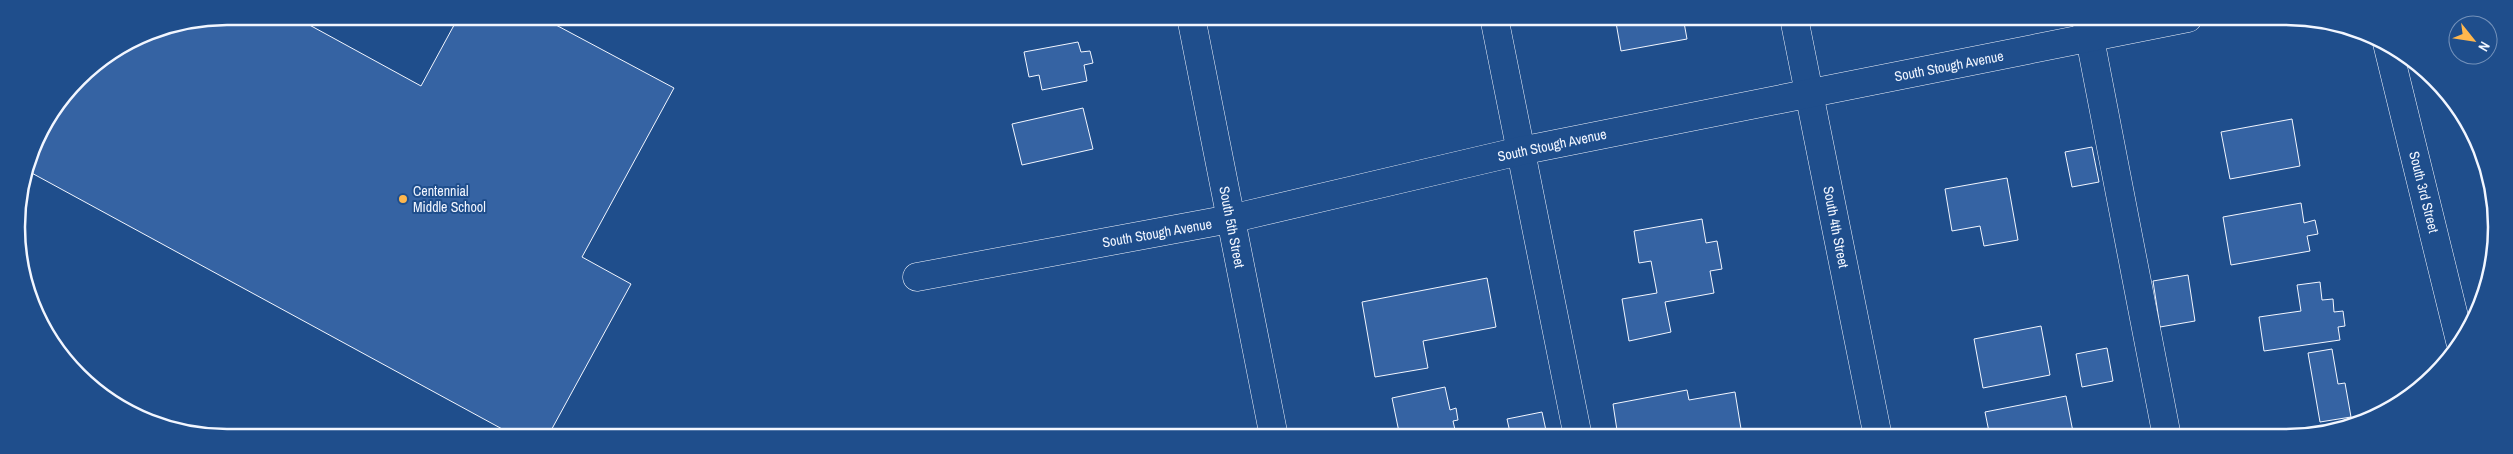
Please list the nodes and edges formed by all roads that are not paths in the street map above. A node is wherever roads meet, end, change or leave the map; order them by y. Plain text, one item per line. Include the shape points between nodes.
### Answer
1 (1193, 25) edge
2 (1496, 25) edge
3 (1795, 25) edge
4 (2118, 25) edge
5 (2088, 28) edge
6 (2390, 54) edge
7 (1809, 93) junction
8 (1520, 151) junction
9 (1230, 220) junction
10 (917, 277) dead end
11 (2458, 333) edge
12 (1272, 429) edge
13 (1576, 429) edge
14 (1876, 429) edge
15 (2165, 429) edge

1 - 9 street, South 5th Street
2 - 8 street
3 - 7 street, South 4th Street
4 - 5 street, South Stough Avenue
5 - 7 street, South Stough Avenue
5 - 15 street
6 - 11 street, South 3rd Street
7 - 8 street, South Stough Avenue
7 - 14 street, South 4th Street
8 - 9 street, South Stough Avenue
8 - 13 street
9 - 10 street, South Stough Avenue
9 - 12 street, South 5th Street

